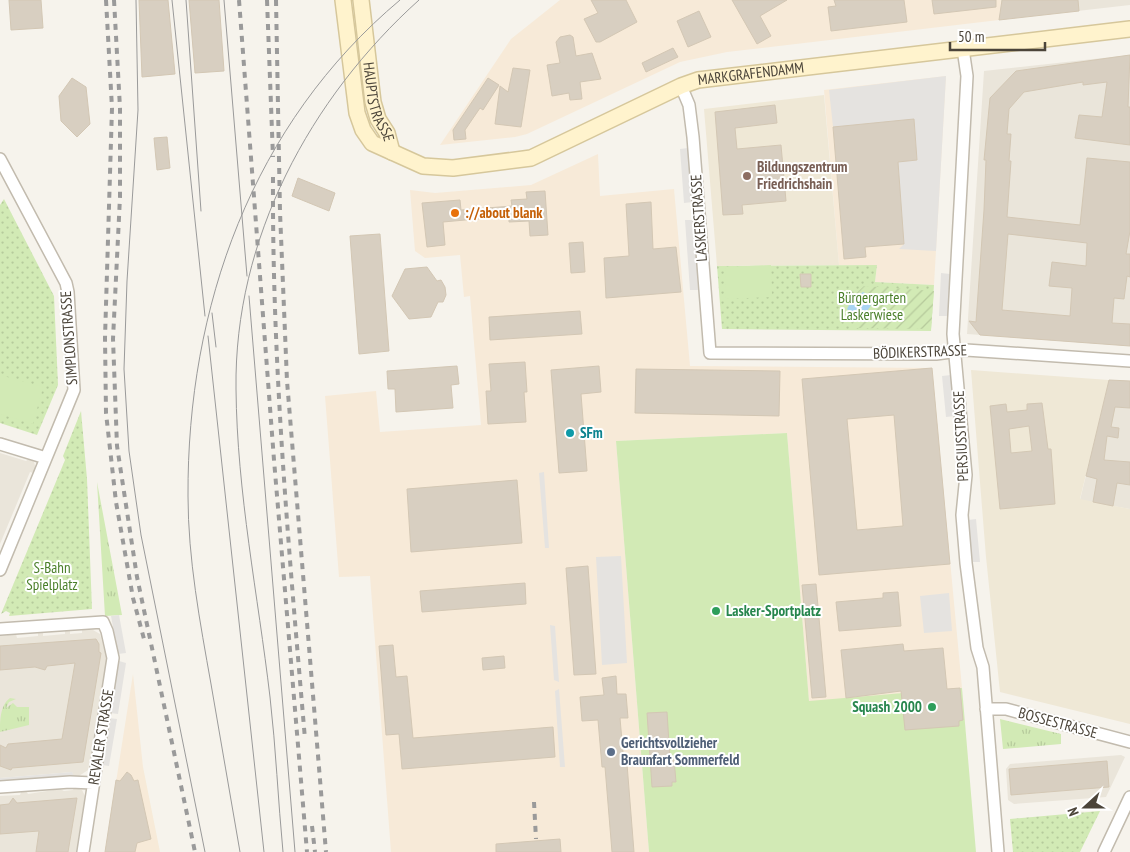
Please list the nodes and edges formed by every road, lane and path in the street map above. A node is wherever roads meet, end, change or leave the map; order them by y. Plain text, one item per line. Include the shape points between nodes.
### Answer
1 (343, 0) edge
2 (361, 0) edge
3 (1130, 29) edge
4 (963, 49) junction
5 (682, 86) junction
6 (392, 152) junction
7 (2, 165) edge
8 (955, 351) junction
9 (710, 353) joint
10 (1130, 361) edge
11 (0, 444) edge
12 (46, 458) junction
13 (0, 570) edge
14 (0, 629) edge
15 (986, 708) junction
16 (1130, 742) edge
17 (94, 783) junction
18 (0, 787) edge
19 (1130, 797) edge
20 (84, 852) edge
21 (998, 852) edge
22 (1104, 852) edge

1 - 6 main road, HAUPTSTRASSE via 360,122 372,143
2 - 6 main road, HAUPTSTRASSE via 373,102
3 - 4 main road, MARKGRAFENDAMM
4 - 5 main road, MARKGRAFENDAMM via 704,79
4 - 8 street, PERSIUSSTRASSE via 967,76 953,334
5 - 6 main road, MARKGRAFENDAMM via 522,161 440,168 415,164
5 - 9 street, LASKERSTRASSE via 689,105 693,137
7 - 12 street, SIMPLONSTRASSE via 44,238 68,292 74,390
8 - 9 street, BÖDIKERSTRASSE via 936,354
8 - 10 street, BÖDIKERSTRASSE
8 - 15 street, PERSIUSSTRASSE via 966,476 962,514 966,563
11 - 12 street
12 - 13 street, SIMPLONSTRASSE
14 - 17 street, REVALER STRASSE via 103,622 113,658
15 - 16 street, BOSSESTRASSE via 1006,709
15 - 21 street, PERSIUSSTRASSE
17 - 18 street
17 - 20 street, REVALER STRASSE
19 - 22 street

